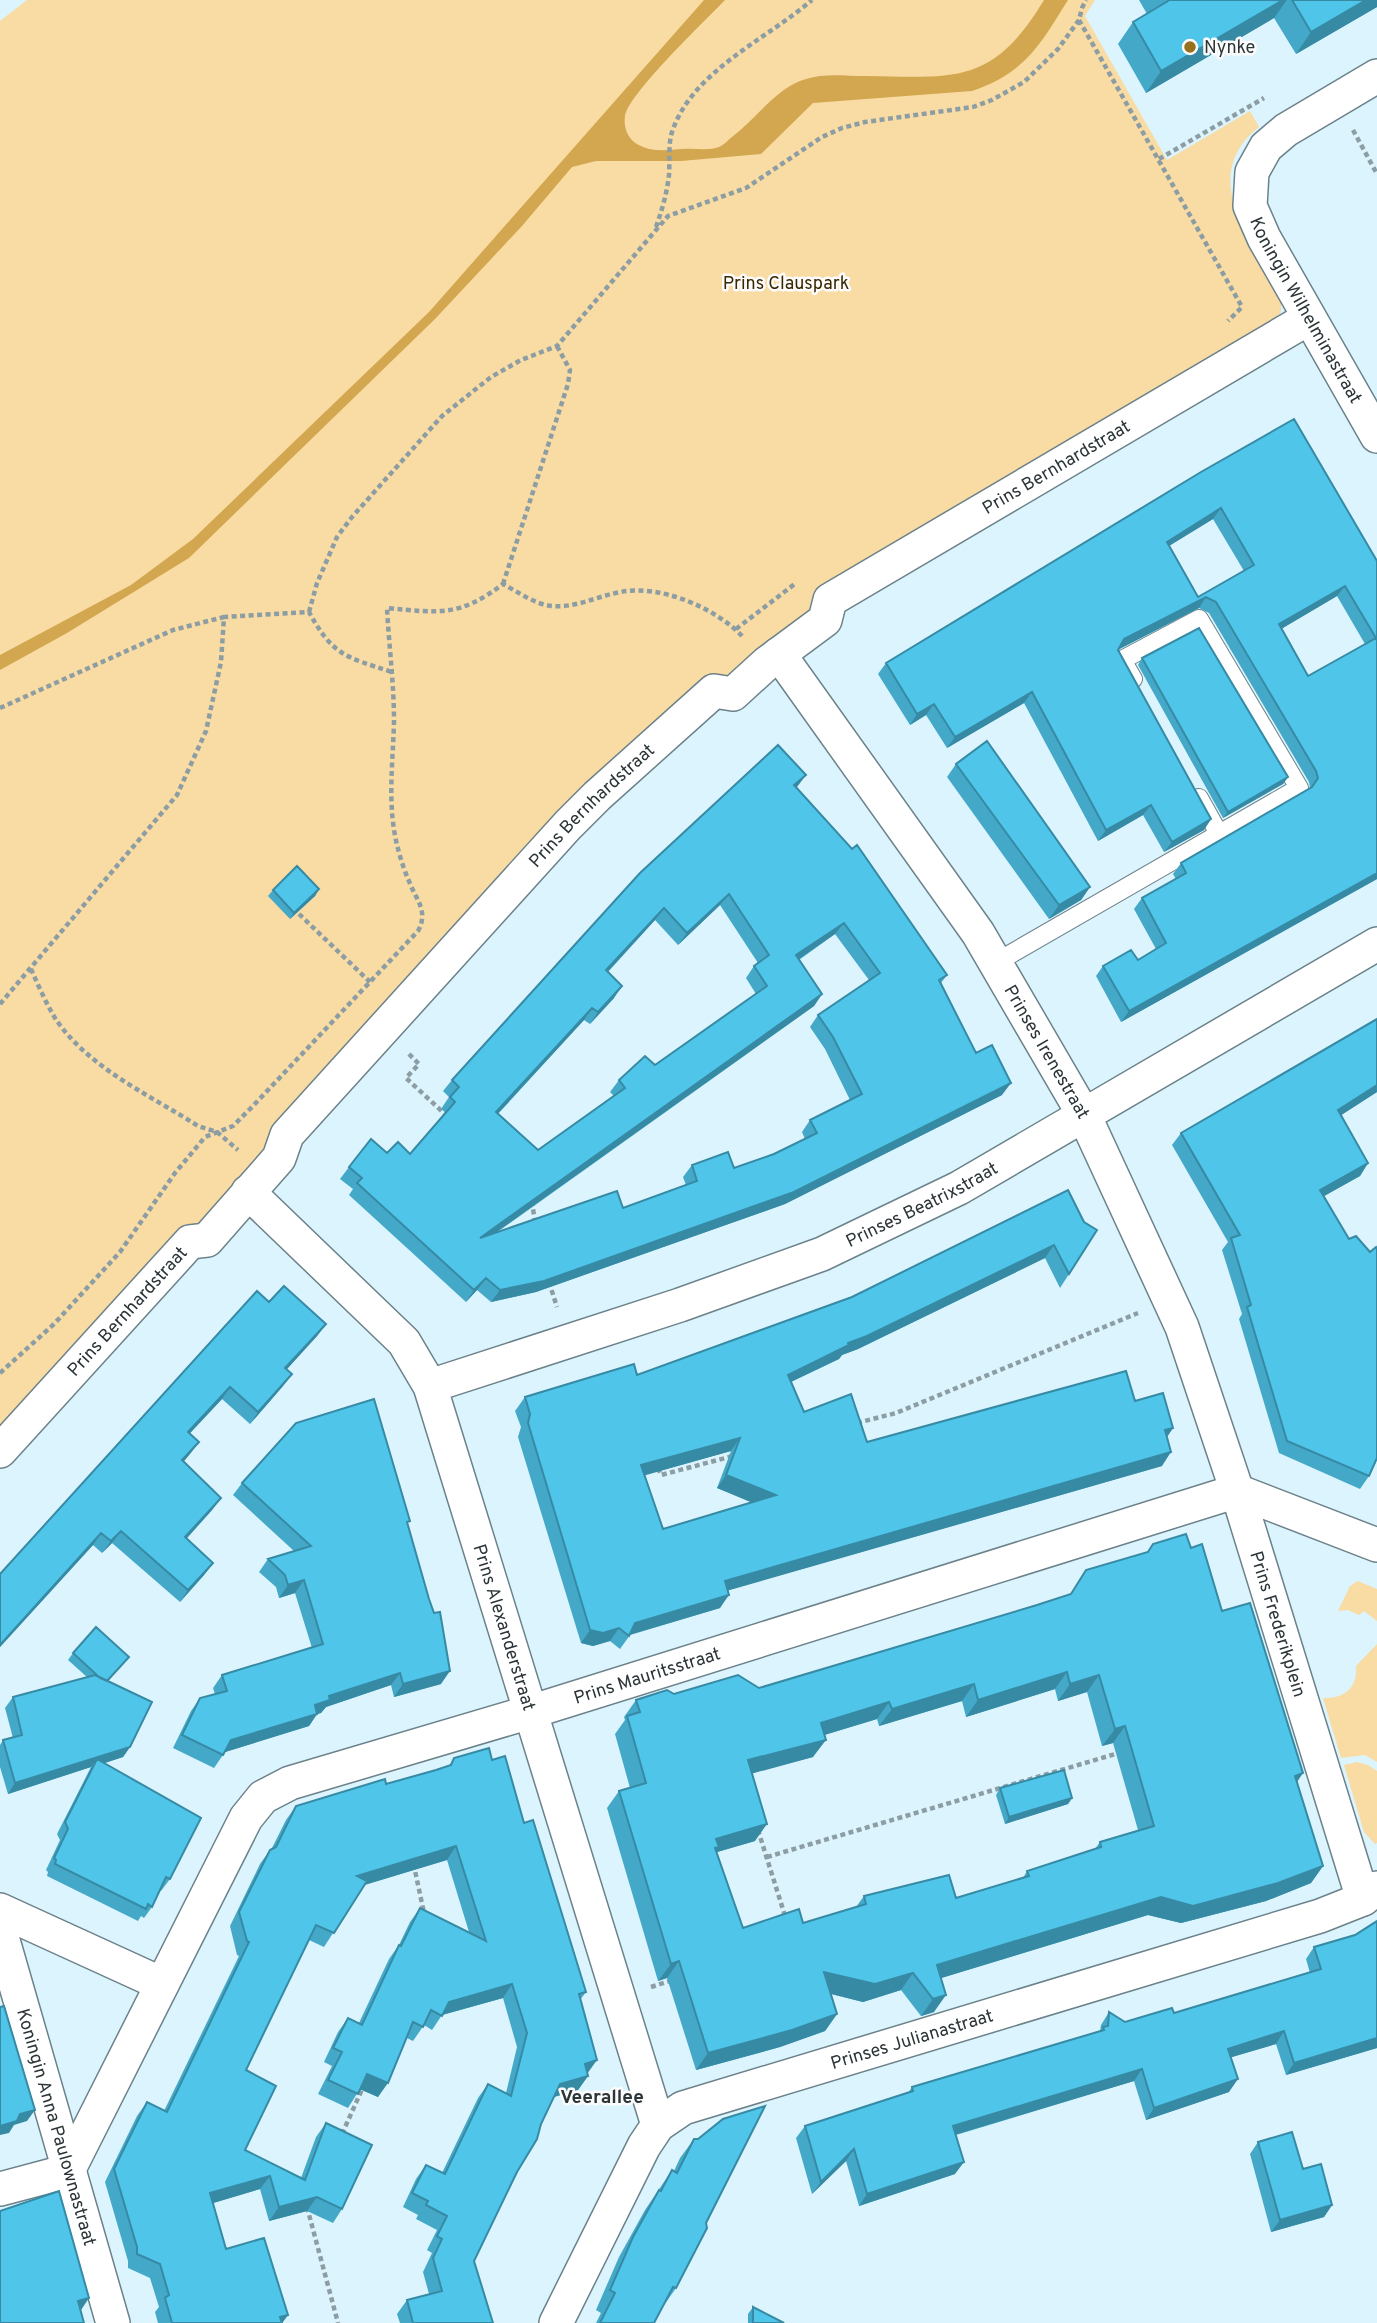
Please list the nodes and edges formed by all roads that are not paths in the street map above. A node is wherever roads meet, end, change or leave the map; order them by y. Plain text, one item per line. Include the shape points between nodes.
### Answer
1 (1377, 76) edge
2 (1309, 318) junction
3 (1377, 436) edge
4 (773, 659) junction
5 (1142, 695) edge
6 (1194, 788) edge
7 (1219, 834) junction
8 (1377, 944) edge
9 (995, 963) junction
10 (1084, 1115) junction
11 (256, 1183) junction
12 (430, 1385) junction
13 (0, 1451) edge
14 (1237, 1491) junction
15 (1377, 1545) edge
16 (530, 1712) junction
17 (1370, 1894) edge
18 (0, 1910) edge
19 (0, 1930) edge
20 (162, 1984) junction
21 (658, 2125) junction
22 (68, 2171) junction
23 (0, 2189) edge
24 (113, 2323) edge
25 (556, 2323) edge

1 - 2 street, Koningin Wilhelminastraat via 1286,130 1266,147 1252,172 1250,206
2 - 3 street, Koningin Wilhelminastraat
2 - 4 street, Prins Bernhardstraat via 830,600 825,620
4 - 9 street, Prinses Irenestraat via 978,933
4 - 11 street, Prins Bernhardstraat via 733,694 714,691 597,796 287,1135 279,1158
5 - 7 lane via 1122,660 1199,619 1299,788
6 - 7 lane
7 - 9 lane
8 - 10 street, Prinses Beatrixstraat
9 - 10 street, Prinses Irenestraat
10 - 12 street, Prinses Beatrixstraat via 959,1188 822,1254
10 - 14 street, Prinses Irenestraat via 1182,1327
11 - 12 street, Prins Alexanderstraat via 404,1342
11 - 13 street, Prins Bernhardstraat via 207,1240 190,1242
12 - 16 street, Prins Alexanderstraat
14 - 15 street
14 - 16 street, Prins Mauritsstraat
14 - 17 street, Prins Frederikplein
16 - 20 street, Prins Mauritsstraat via 290,1783 263,1797 246,1818
16 - 21 street, Prins Alexanderstraat
17 - 21 street, Prinses Julianastraat via 1320,1916 683,2108
18 - 20 street
19 - 22 street, Koningin Anna Paulownastraat
20 - 22 street, Prins Mauritsstraat
21 - 25 street, Prinses Julianastraat
22 - 23 street
22 - 24 street, Koningin Anna Paulownastraat

